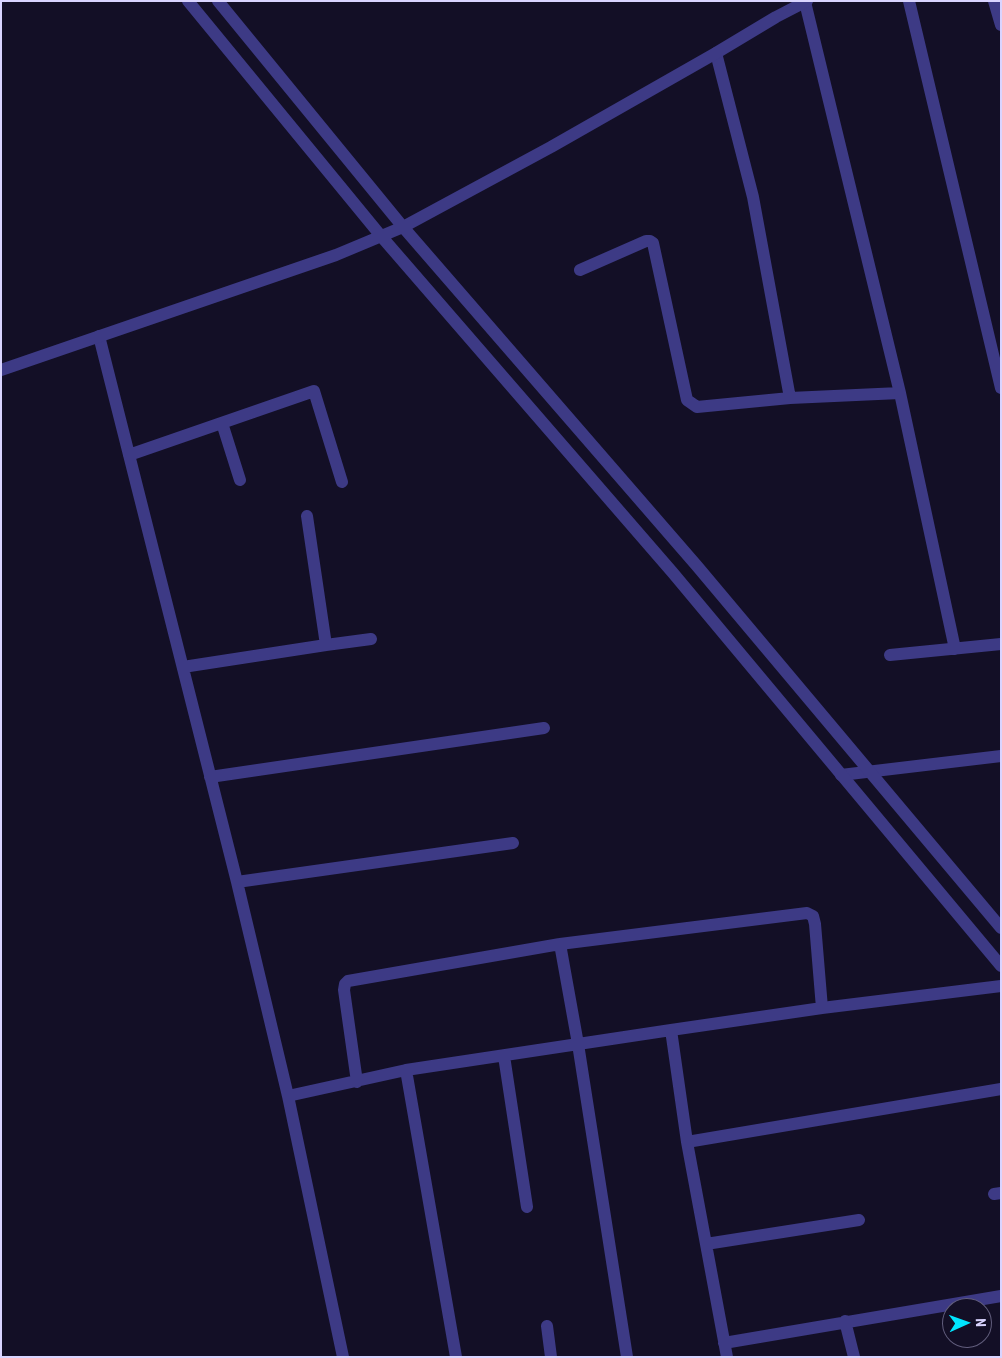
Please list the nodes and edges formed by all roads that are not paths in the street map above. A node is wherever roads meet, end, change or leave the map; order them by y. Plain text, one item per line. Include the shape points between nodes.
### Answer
1 (188, 1) edge
2 (218, 1) edge
3 (909, 1) edge
4 (994, 1) edge
5 (806, 2) edge
6 (1001, 26) edge
7 (716, 53) junction
8 (403, 227) junction
9 (381, 236) junction
10 (580, 270) dead end
11 (99, 336) junction
12 (1, 370) edge
13 (1001, 388) edge
14 (900, 393) junction
15 (790, 398) junction
16 (222, 422) junction
17 (129, 454) junction
18 (240, 480) dead end
19 (342, 482) dead end
20 (307, 516) dead end
21 (371, 639) dead end
22 (1001, 644) edge
23 (326, 645) junction
24 (955, 649) junction
25 (890, 655) dead end
26 (183, 668) junction
27 (544, 728) dead end
28 (1001, 756) edge
29 (868, 770) junction
30 (841, 775) junction
31 (210, 777) junction
32 (513, 843) dead end
33 (237, 882) junction
34 (1001, 928) edge
35 (560, 944) junction
36 (1001, 966) edge
37 (1001, 986) edge
38 (822, 1008) junction
39 (671, 1030) junction
40 (578, 1044) junction
41 (504, 1056) junction
42 (406, 1070) junction
43 (357, 1082) junction
44 (1001, 1089) edge
45 (288, 1096) junction
46 (687, 1142) junction
47 (527, 1207) dead end
48 (859, 1220) dead end
49 (706, 1244) junction
50 (1001, 1296) edge
51 (845, 1321) junction
52 (548, 1326) dead end
53 (724, 1343) junction
54 (343, 1357) edge
55 (456, 1357) edge
56 (551, 1357) edge
57 (627, 1357) edge
58 (727, 1357) edge
59 (854, 1357) edge

1 - 9 street
2 - 8 street
3 - 13 street
4 - 6 street
5 - 7 street via 776,16
5 - 14 street
7 - 8 street
7 - 15 street via 753,197
8 - 9 street
8 - 29 street via 697,566
9 - 11 street via 336,255
9 - 30 street via 673,573
10 - 15 street via 650,241 687,400 697,407
11 - 12 street
11 - 17 street
14 - 15 street
14 - 24 street
16 - 17 street
16 - 18 street
16 - 19 street via 314,391
17 - 26 street
20 - 23 street
21 - 23 street
22 - 24 street
23 - 26 street
24 - 25 street
26 - 31 street
27 - 31 street
28 - 29 street
29 - 30 street
29 - 34 street
30 - 36 street
31 - 33 street
32 - 33 street
33 - 45 street
35 - 38 street via 807,913 813,916 815,924
35 - 40 street
35 - 43 street via 348,981 344,990
37 - 38 street
38 - 39 street
39 - 40 street
39 - 46 street
40 - 41 street
40 - 57 street
41 - 42 street
41 - 47 street
42 - 43 street
42 - 55 street
43 - 45 street
44 - 46 street
45 - 54 street
46 - 49 street
48 - 49 street
49 - 53 street
50 - 51 street
51 - 53 street
51 - 59 street
52 - 56 street
53 - 58 street

